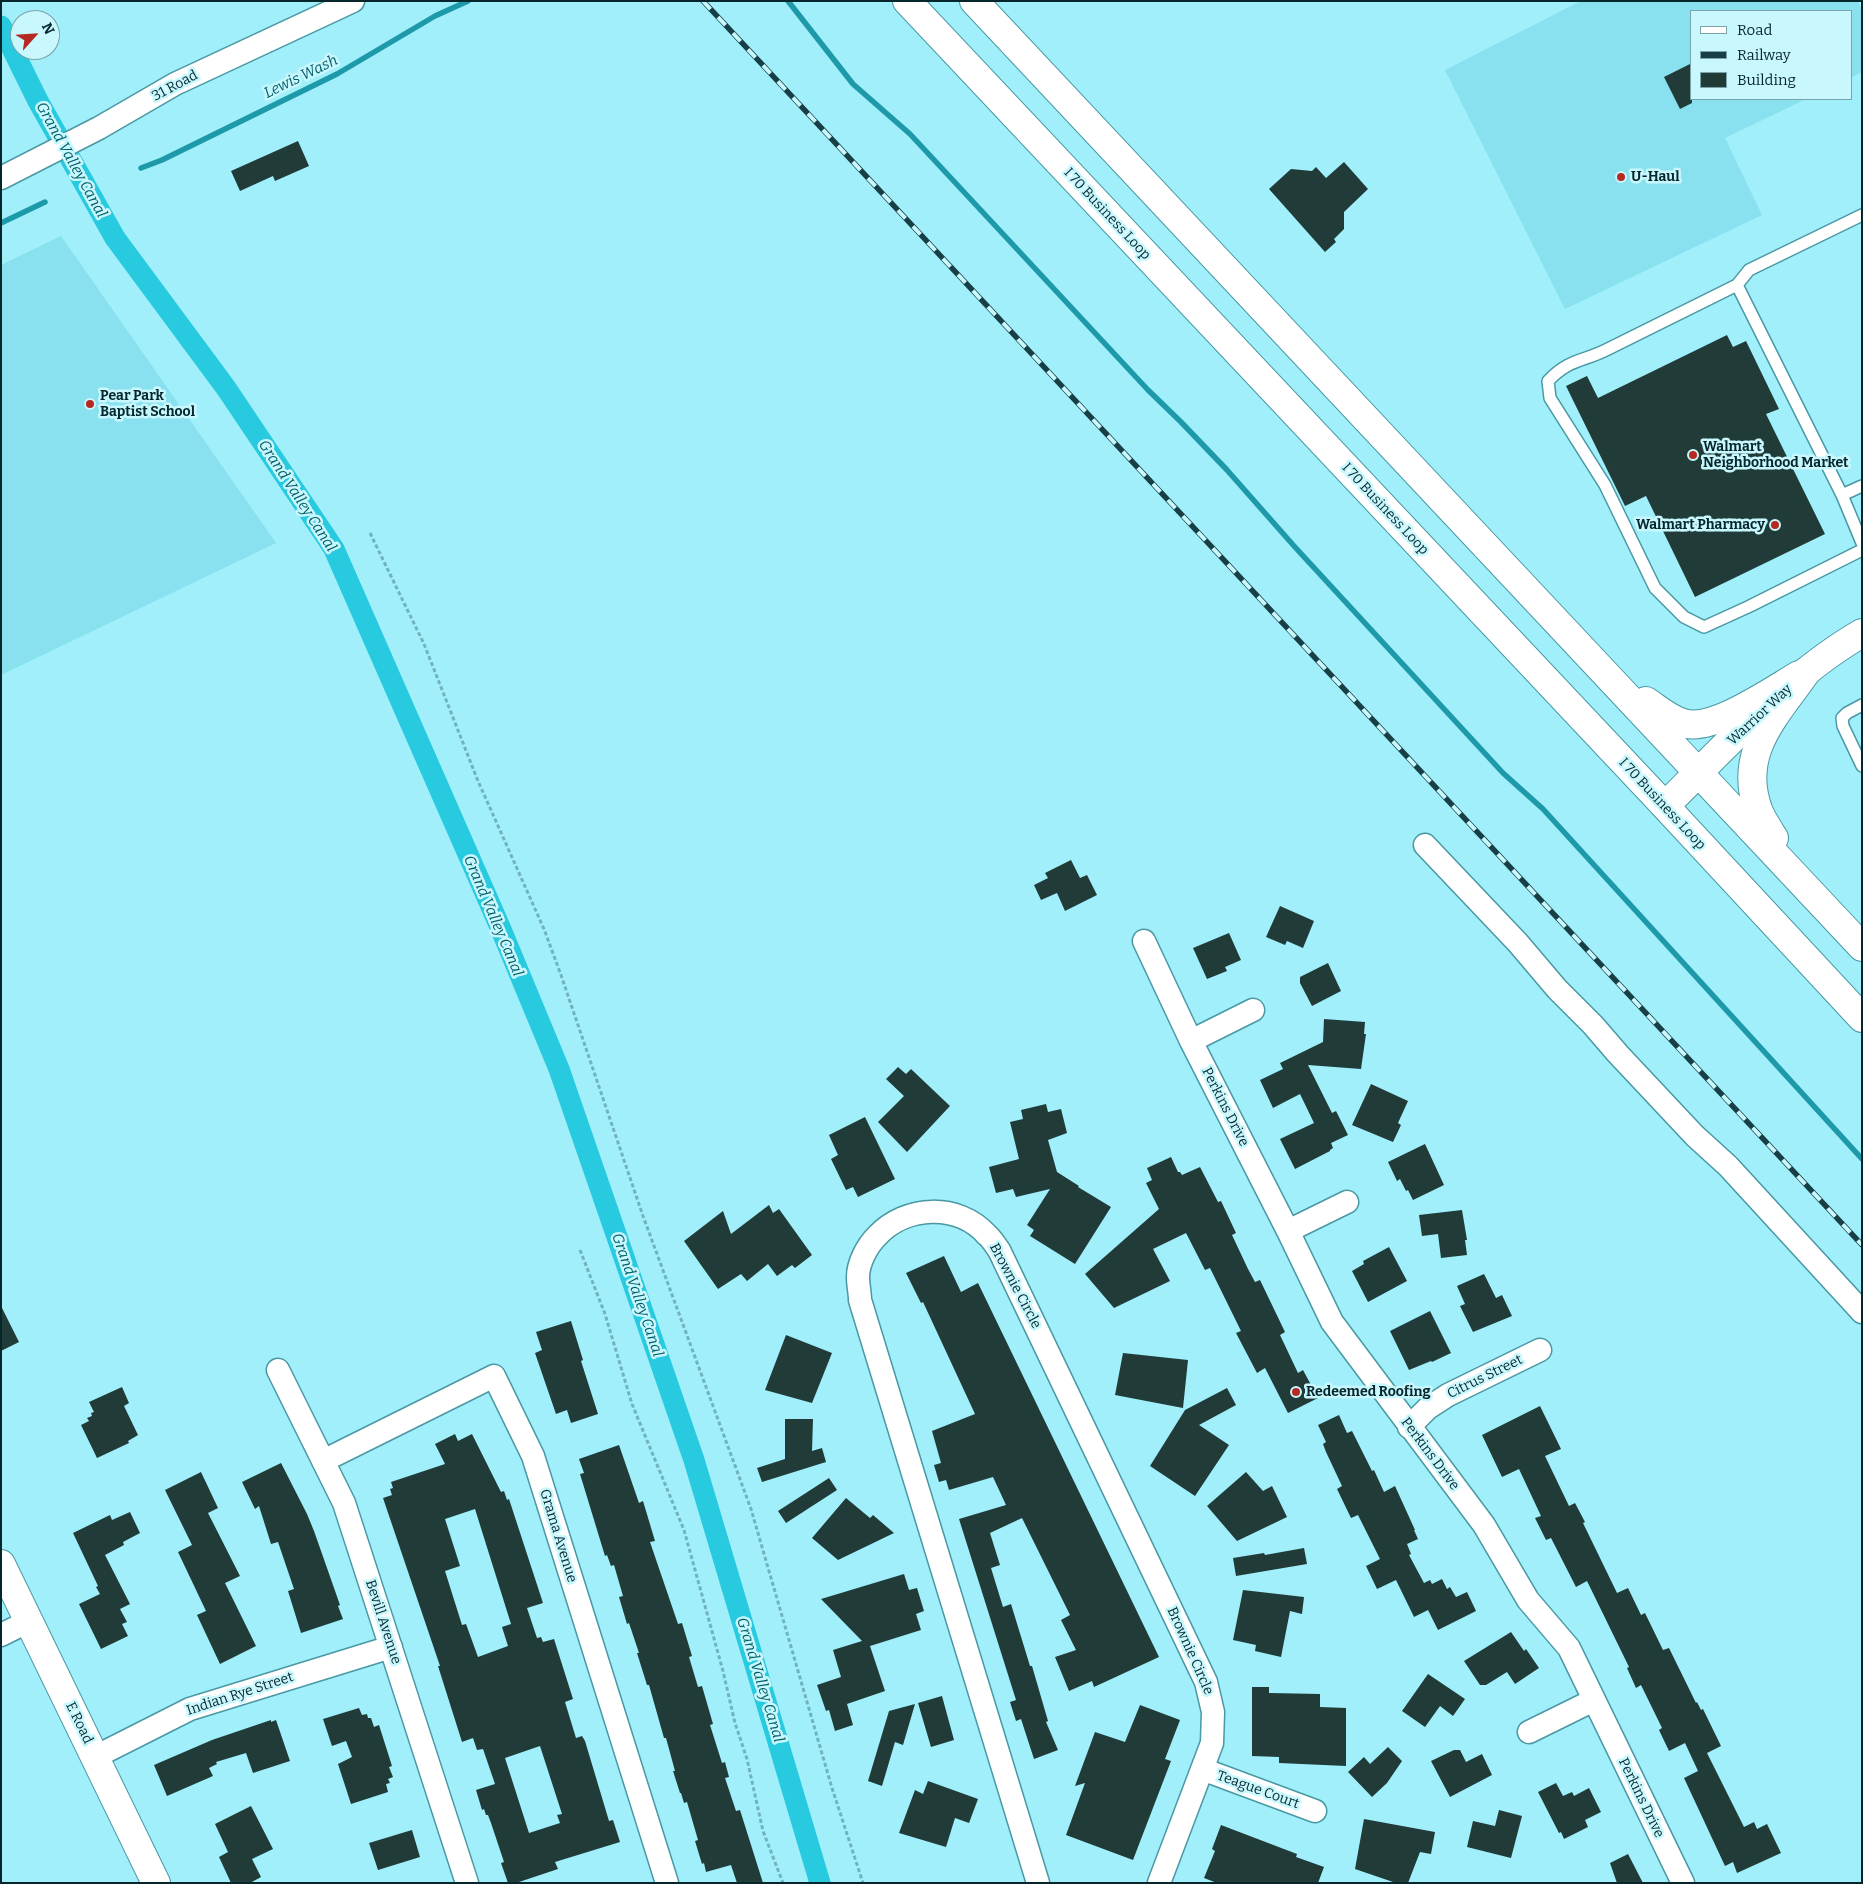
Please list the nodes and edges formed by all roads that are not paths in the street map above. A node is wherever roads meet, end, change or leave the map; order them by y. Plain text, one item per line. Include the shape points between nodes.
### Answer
1 (353, 1) edge
2 (907, 1) edge
3 (974, 1) edge
4 (1, 178) edge
5 (1862, 215) edge
6 (1737, 285) junction
7 (1862, 486) edge
8 (1842, 495) junction
9 (1862, 543) edge
10 (1862, 550) edge
11 (1556, 620) junction
12 (1862, 633) edge
13 (1807, 671) junction
14 (1862, 705) edge
15 (1862, 766) edge
16 (1699, 772) junction
17 (1665, 806) junction
18 (1426, 845) dead end
19 (1855, 940) edge
20 (1144, 941) dead end
21 (1253, 1010) dead end
22 (1862, 1018) edge
23 (1191, 1041) junction
24 (1346, 1202) dead end
25 (1288, 1231) junction
26 (1862, 1312) edge
27 (1540, 1350) dead end
28 (278, 1370) dead end
29 (1409, 1427) junction
30 (323, 1460) junction
31 (1, 1564) edge
32 (29, 1621) junction
33 (1, 1635) edge
34 (391, 1646) junction
35 (1594, 1700) junction
36 (1529, 1732) dead end
37 (95, 1757) junction
38 (1202, 1769) junction
39 (1315, 1811) dead end
40 (156, 1883) edge
41 (467, 1883) edge
42 (667, 1883) edge
43 (1038, 1883) edge
44 (1158, 1883) edge
45 (1682, 1883) edge

1 - 4 street, 31 Road via 175,84 99,128
2 - 17 main road, I 70 Business Loop
3 - 11 main road
5 - 6 lane via 1749,270
6 - 8 lane
6 - 10 lane via 1605,351 1580,358 1560,369 1548,381 1550,398 1605,485 1655,588 1684,617 1704,627
7 - 8 lane
8 - 9 lane
11 - 13 main road via 1642,698 1684,724 1718,720
11 - 16 main road
12 - 13 main road, Warrior Way
13 - 16 main road, Warrior Way
13 - 19 main road via 1764,733 1755,754 1751,781 1760,813 1777,843
14 - 15 lane via 1842,718 1842,726
16 - 17 main road, Warrior Way
16 - 19 main road
17 - 22 main road, I 70 Business Loop
18 - 26 street via 1557,989 1695,1136 1728,1166
20 - 23 street, Perkins Drive
21 - 23 street
23 - 25 street, Perkins Drive
24 - 25 street
25 - 29 street, Perkins Drive via 1332,1322
27 - 29 street, Citrus Street via 1448,1395 1428,1408
28 - 30 street, Bevill Avenue
29 - 35 street, Perkins Drive via 1484,1525 1528,1600 1568,1648
30 - 34 street, Bevill Avenue via 344,1503
30 - 42 street, Grama Avenue via 494,1376 533,1456
31 - 32 main road, E Road
32 - 33 street
32 - 37 main road, E Road
34 - 37 street, Indian Rye Street via 190,1709
34 - 41 street, Bevill Avenue
35 - 36 street
35 - 45 street, Perkins Drive
37 - 40 main road, E Road
38 - 39 street, Teague Court
38 - 43 street, Brownie Circle via 1212,1743 1214,1722 1206,1682 999,1250 976,1225 952,1214 934,1211 899,1219 871,1242 862,1258 858,1276 860,1300
38 - 44 street, Brownie Circle

